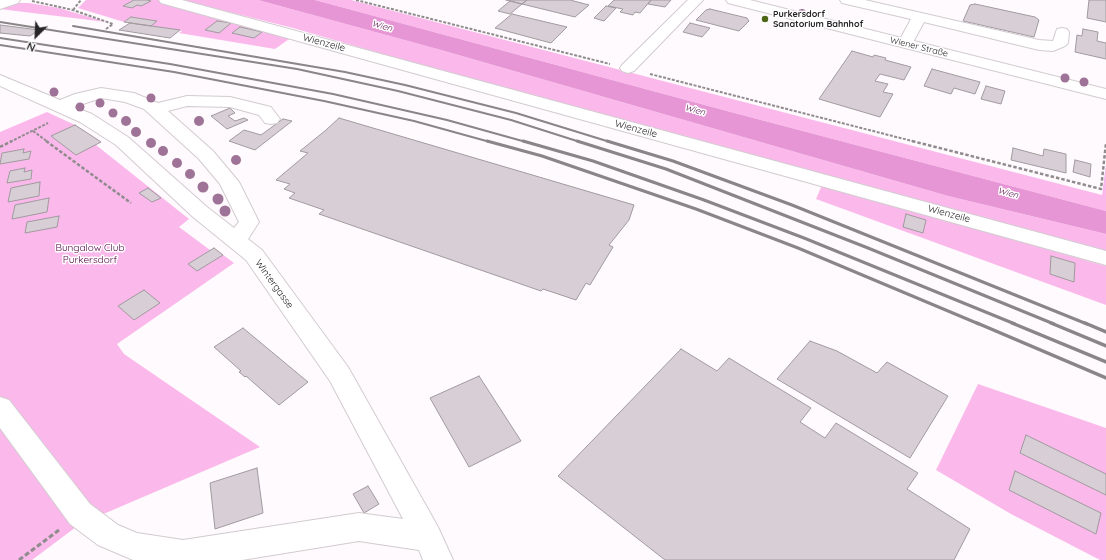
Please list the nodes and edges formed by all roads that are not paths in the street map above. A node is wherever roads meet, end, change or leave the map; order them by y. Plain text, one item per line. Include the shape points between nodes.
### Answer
1 (166, 0) edge
2 (696, 0) edge
3 (732, 0) edge
4 (770, 0) edge
5 (848, 0) edge
6 (920, 17) junction
7 (1062, 32) dead end
8 (908, 39) junction
9 (628, 68) road end
10 (0, 80) edge
11 (1106, 82) edge
12 (1106, 94) edge
13 (66, 108) junction
14 (156, 109) junction
15 (272, 118) dead end
16 (245, 248) junction
17 (1106, 258) edge
18 (0, 408) edge
19 (433, 549) edge

1 - 17 street, Wienzeile
2 - 9 street
3 - 8 street, Wiener Straße
4 - 8 street, Wiener Straße
5 - 6 street
6 - 7 street via 1039,45 1053,46 1060,43
6 - 8 street
8 - 11 street, Wiener Straße
8 - 12 street, Wiener Straße
10 - 13 street, Wintergasse
13 - 14 street via 87,96 101,93 128,97
13 - 16 street, Wintergasse via 122,141 177,192
14 - 15 street via 187,101 230,102 265,111
14 - 16 street via 206,155 229,182 249,222
16 - 19 street, Wintergasse via 339,374
18 - 19 street via 80,514 108,535 137,547 183,555 359,526

